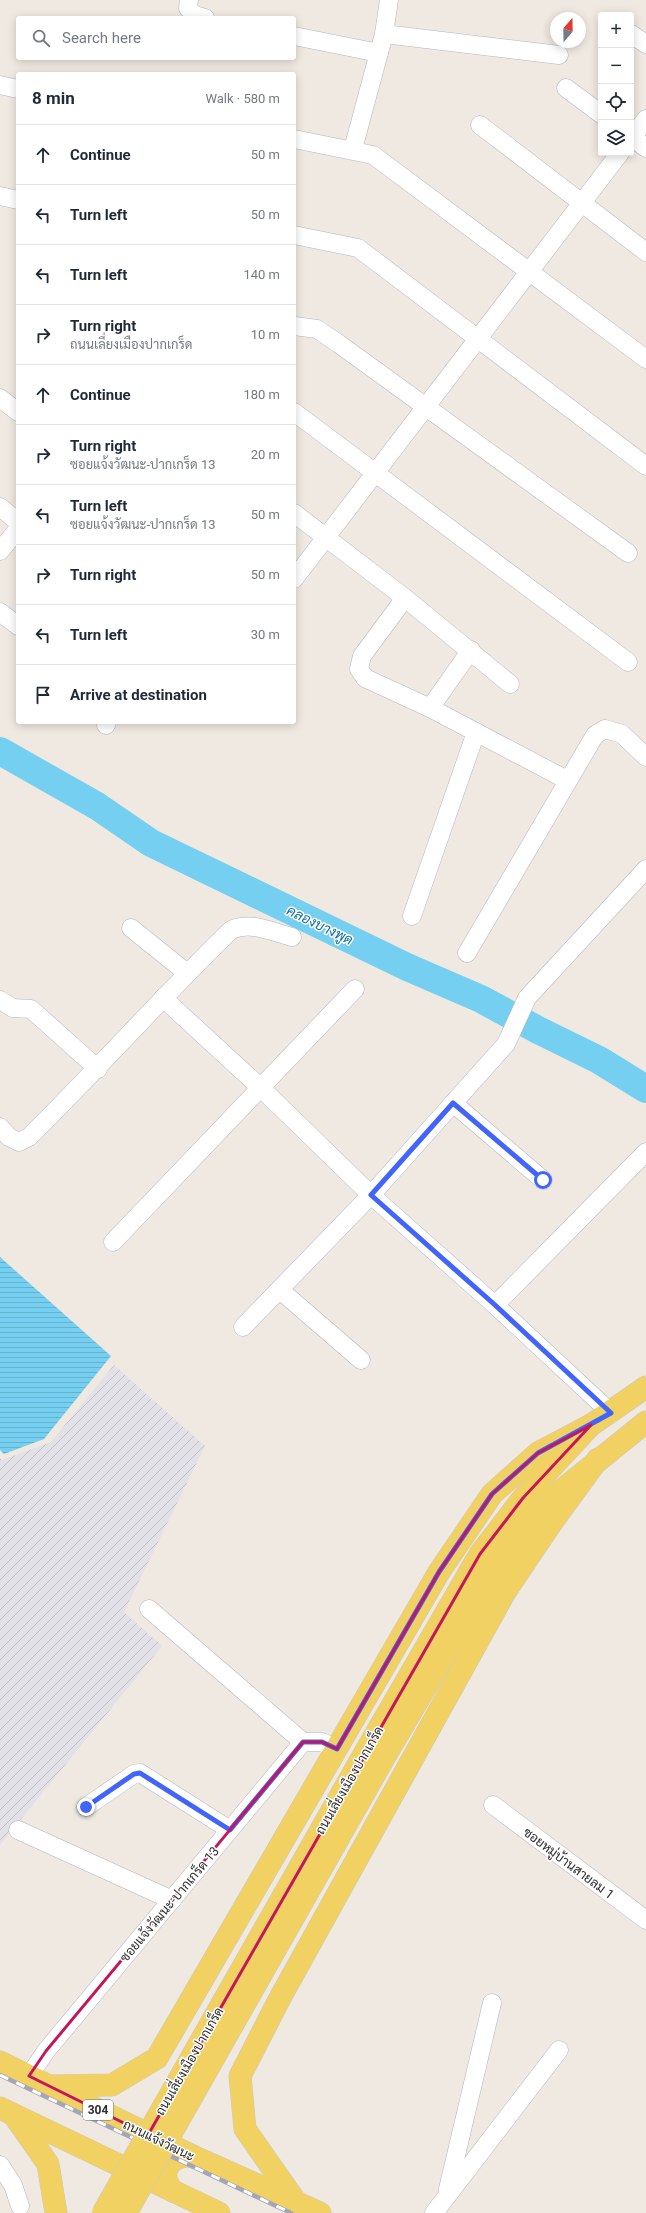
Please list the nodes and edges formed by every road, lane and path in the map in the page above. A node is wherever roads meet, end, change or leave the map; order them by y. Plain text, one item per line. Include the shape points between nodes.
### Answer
1 (189, 0) edge
2 (390, 0) edge
3 (198, 16) edge
4 (384, 34) junction
5 (296, 36) edge
6 (634, 36) edge
7 (646, 44) edge
8 (379, 52) junction
9 (559, 55) dead end
10 (0, 85) edge
11 (16, 88) edge
12 (566, 88) dead end
13 (598, 112) edge
14 (646, 119) edge
15 (480, 124) dead end
16 (296, 139) edge
17 (635, 140) edge
18 (353, 149) junction
19 (618, 156) edge
20 (0, 196) edge
21 (16, 200) edge
22 (580, 203) junction
23 (296, 235) edge
24 (646, 252) edge
25 (530, 271) junction
26 (296, 326) edge
27 (478, 340) junction
28 (646, 359) edge
29 (0, 398) edge
30 (425, 408) junction
31 (16, 410) edge
32 (296, 414) edge
33 (646, 466) edge
34 (374, 473) junction
35 (0, 507) edge
36 (296, 515) edge
37 (16, 520) edge
38 (16, 531) edge
39 (326, 538) junction
40 (0, 551) edge
41 (628, 553) dead end
42 (296, 576) edge
43 (404, 598) junction
44 (0, 612) edge
45 (16, 624) edge
46 (471, 650) junction
47 (628, 662) dead end
48 (510, 684) dead end
49 (430, 708) junction
50 (476, 732) junction
51 (646, 757) edge
52 (567, 780) junction
53 (646, 868) edge
54 (412, 916) dead end
55 (131, 928) dead end
56 (292, 937) dead end
57 (467, 954) dead end
58 (186, 973) junction
59 (355, 989) dead end
60 (163, 998) junction
61 (0, 1000) edge
62 (98, 1069) junction
63 (261, 1088) junction
64 (453, 1103) junction
65 (0, 1127) edge
66 (646, 1152) edge
67 (543, 1180) dead end
68 (371, 1195) junction
69 (113, 1242) dead end
70 (280, 1290) junction
71 (495, 1305) junction
72 (243, 1327) dead end
73 (361, 1360) dead end
74 (646, 1387) edge
75 (611, 1413) junction
76 (646, 1422) edge
77 (590, 1425) junction
78 (598, 1459) junction
79 (149, 1609) dead end
80 (303, 1742) junction
81 (337, 1749) junction
82 (375, 1753) junction
83 (493, 1805) dead end
84 (86, 1807) dead end
85 (18, 1830) dead end
86 (230, 1830) junction
87 (172, 1900) junction
88 (646, 1920) edge
89 (210, 1969) junction
90 (280, 1998) junction
91 (492, 2003) dead end
92 (559, 2050) dead end
93 (0, 2062) edge
94 (29, 2076) junction
95 (49, 2086) junction
96 (7, 2112) edge
97 (144, 2133) junction
98 (197, 2158) junction
99 (0, 2165) edge
100 (124, 2168) junction
101 (173, 2191) junction
102 (447, 2195) junction
103 (296, 2202) junction
104 (20, 2206) dead end
105 (56, 2213) edge
106 (103, 2213) edge
107 (126, 2213) edge
108 (219, 2213) edge
109 (320, 2213) edge
110 (434, 2213) edge

1 - 3 street via 188,8
2 - 4 street
4 - 8 street
4 - 9 street
5 - 8 street
6 - 7 street
8 - 18 street
10 - 11 street
12 - 13 street
14 - 17 street
15 - 22 street
16 - 18 street
18 - 25 street via 373,155
19 - 22 street
20 - 21 street
22 - 24 street
22 - 25 street
23 - 27 street via 358,248
25 - 27 street
25 - 28 street
26 - 30 street via 317,329
27 - 30 street
27 - 33 street
29 - 31 street
30 - 34 street
30 - 41 street
32 - 34 street
34 - 39 street
34 - 47 street
35 - 37 street
36 - 39 street
38 - 40 street
39 - 42 street
39 - 43 street
43 - 46 street
43 - 49 street via 362,656 359,669 365,678
44 - 45 street
46 - 48 street
46 - 49 street
49 - 50 street
50 - 52 street
50 - 54 street
51 - 52 street via 622,734 605,729 595,735
52 - 57 street
53 - 64 street via 527,998 506,1044
55 - 58 street
56 - 58 street via 251,925 240,926 231,930
58 - 60 street
59 - 63 street
60 - 62 street
60 - 63 street
61 - 62 street via 13,1008 31,1009
62 - 65 street via 29,1137 19,1142 9,1137
63 - 68 street
63 - 69 street
64 - 67 street
64 - 68 street
66 - 71 street
68 - 70 street
68 - 71 street
70 - 72 street
70 - 73 street
71 - 75 street
74 - 75 main road, ถนนเลี่ยงเมืองปากเกร็ด
75 - 77 main road, ถนนเลี่ยงเมืองปากเกร็ด
76 - 78 main road, ถนนเลี่ยงเมืองปากเกร็ด
77 - 81 main road via 538,1453 492,1494 439,1572
77 - 82 main road, ถนนเลี่ยงเมืองปากเกร็ด via 523,1498 480,1554
78 - 82 main road, ถนนเลี่ยงเมืองปากเกร็ด via 542,1506 501,1558
78 - 90 main road via 505,1592
79 - 80 street
80 - 81 street via 322,1742
80 - 86 street, ซอยแจ้งวัฒนะ-ปากเกร็ด 13
81 - 89 main road
82 - 106 main road, ถนนเลี่ยงเมืองปากเกร็ด, bridge
82 - 107 main road, ถนนเลี่ยงเมืองปากเกร็ด, bridge
83 - 88 street, ซอยหมู่บ้านสายลม 1
84 - 86 street via 134,1774 140,1773
85 - 87 street
86 - 87 street, ซอยแจ้งวัฒนะ-ปากเกร็ด 13
87 - 94 street, ซอยแจ้งวัฒนะ-ปากเกร็ด 13 via 46,2051
89 - 90 main road via 214,1985 226,2006 244,2014 267,2008
89 - 95 main road via 157,2058 112,2085
90 - 103 main road via 240,2076 245,2129
91 - 102 street
92 - 102 street
93 - 94 main road, ถนนแจ้งวัฒนะ / 304
94 - 95 main road, ถนนแจ้งวัฒนะ / 304
95 - 97 main road, ถนนแจ้งวัฒนะ / 304
96 - 100 main road
96 - 105 main road via 48,2164
97 - 98 main road, ถนนแจ้งวัฒนะ / 304
97 - 100 main road via 152,2144 153,2151 149,2164 144,2169
98 - 101 main road via 184,2156 172,2162 165,2174 166,2181
98 - 103 main road, ถนนแจ้งวัฒนะ / 304
99 - 104 street via 13,2185
100 - 101 main road
101 - 108 main road
102 - 110 street
103 - 109 main road, ถนนแจ้งวัฒนะ / 304

